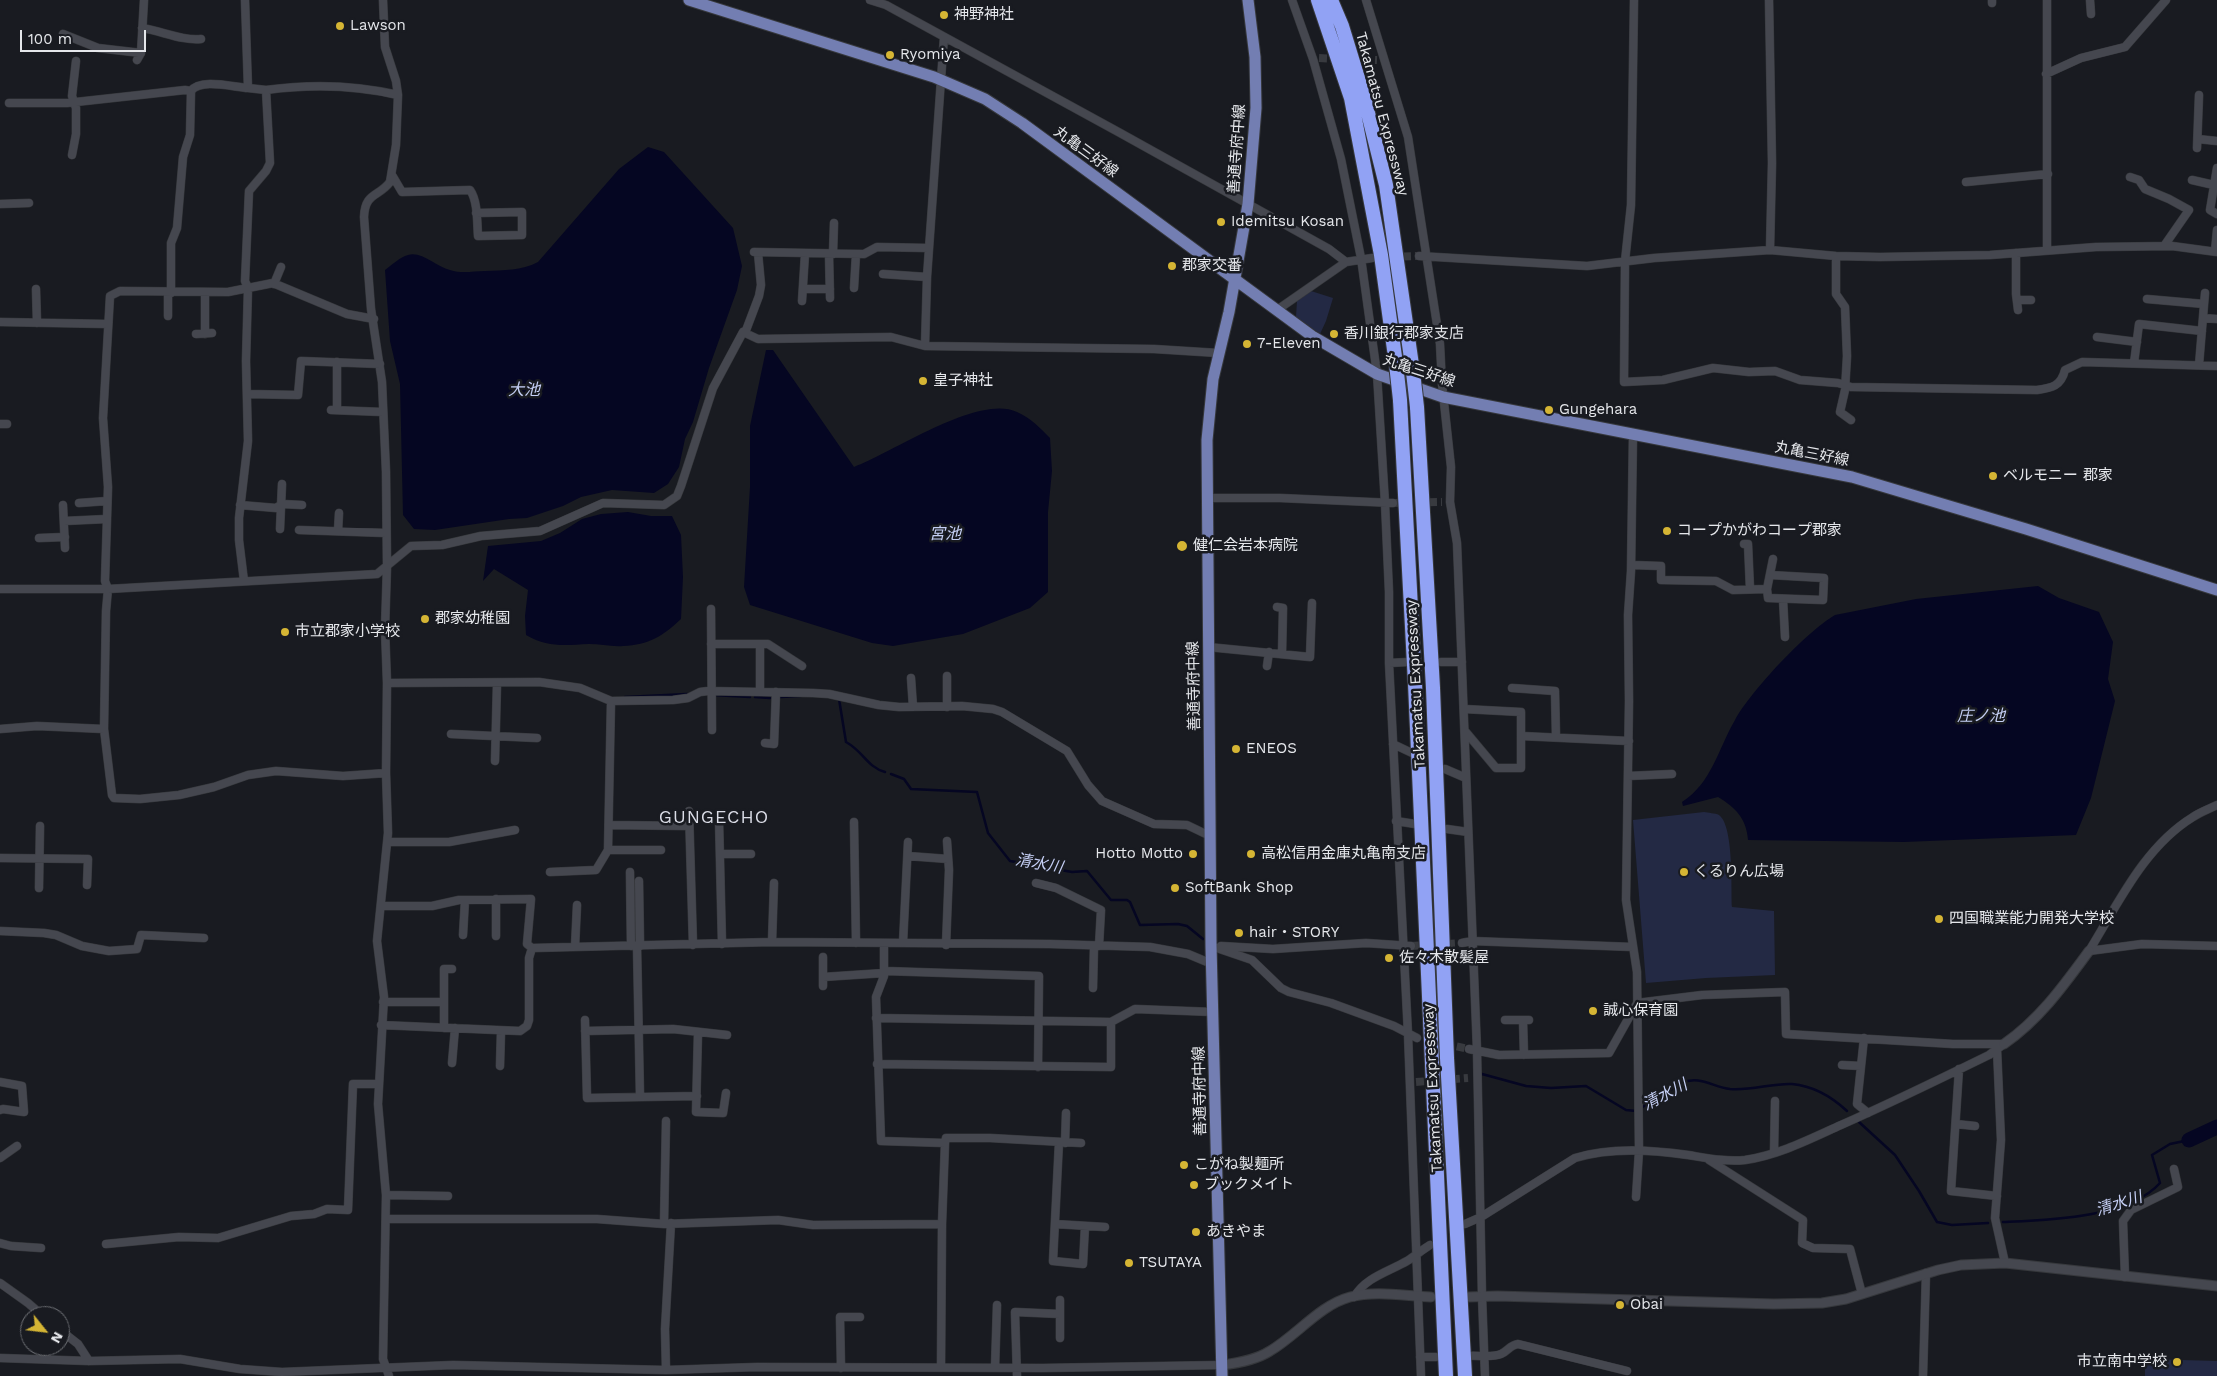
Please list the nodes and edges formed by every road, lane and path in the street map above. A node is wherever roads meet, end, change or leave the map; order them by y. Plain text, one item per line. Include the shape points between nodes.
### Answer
1 (144, 0) edge
2 (245, 0) edge
3 (383, 0) edge
4 (689, 0) edge
5 (870, 0) edge
6 (1248, 0) edge
7 (1292, 0) edge
8 (1318, 0) edge
9 (1331, 0) edge
10 (1366, 0) edge
11 (1634, 0) edge
12 (1769, 0) edge
13 (2047, 0) edge
14 (2090, 0) edge
15 (2166, 0) edge
16 (2091, 14) dead end
17 (142, 28) junction
18 (63, 34) dead end
19 (944, 37) junction
20 (201, 39) dead end
21 (83, 42) junction
22 (80, 50) dead end
23 (76, 61) dead end
24 (2046, 74) junction
25 (942, 80) junction
26 (248, 88) junction
27 (266, 90) junction
28 (191, 92) junction
29 (398, 95) junction
30 (2199, 95) dead end
31 (74, 102) junction
32 (9, 103) dead end
33 (75, 138) junction
34 (2198, 139) junction
35 (85, 141) dead end
36 (2217, 141) edge
37 (2197, 148) dead end
38 (72, 155) dead end
39 (2217, 168) edge
40 (2048, 174) junction
41 (392, 175) junction
42 (2130, 177) dead end
43 (2192, 180) dead end
44 (1966, 182) dead end
45 (2215, 188) edge
46 (29, 203) dead end
47 (0, 204) edge
48 (1248, 204) junction
49 (476, 213) junction
50 (2217, 214) edge
51 (834, 222) dead end
52 (2217, 230) edge
53 (2164, 246) junction
54 (929, 248) junction
55 (1770, 250) junction
56 (2047, 250) junction
57 (2216, 251) edge
58 (2016, 253) junction
59 (805, 254) junction
60 (831, 254) junction
61 (856, 254) junction
62 (1423, 256) junction
63 (1836, 256) junction
64 (1361, 258) junction
65 (1372, 258) tunnel mouth
66 (1626, 261) junction
67 (1346, 262) junction
68 (281, 267) dead end
69 (882, 274) dead end
70 (927, 277) junction
71 (1235, 279) junction
72 (274, 284) junction
73 (248, 288) junction
74 (854, 288) dead end
75 (36, 289) dead end
76 (803, 289) junction
77 (830, 289) junction
78 (205, 292) junction
79 (169, 293) junction
80 (2205, 293) dead end
81 (830, 298) dead end
82 (2147, 299) dead end
83 (2018, 300) junction
84 (2031, 300) dead end
85 (802, 301) dead end
86 (2204, 304) junction
87 (1277, 310) junction
88 (2018, 310) dead end
89 (168, 316) dead end
90 (2203, 318) junction
91 (374, 319) junction
92 (2217, 319) edge
93 (0, 322) edge
94 (36, 323) junction
95 (108, 324) junction
96 (2202, 331) junction
97 (745, 333) junction
98 (196, 334) dead end
99 (2096, 337) dead end
100 (2137, 342) junction
101 (925, 346) junction
102 (1218, 353) junction
103 (337, 362) junction
104 (2134, 363) junction
105 (380, 364) junction
106 (2199, 365) junction
107 (2217, 366) edge
108 (1377, 374) junction
109 (1846, 385) junction
110 (247, 394) junction
111 (1444, 397) junction
112 (383, 412) junction
113 (1851, 420) dead end
114 (1633, 434) junction
115 (282, 484) dead end
116 (1208, 498) junction
117 (107, 501) junction
118 (79, 503) dead end
119 (1389, 503) junction
120 (282, 504) junction
121 (63, 505) dead end
122 (302, 505) dead end
123 (240, 506) junction
124 (339, 512) dead end
125 (107, 519) junction
126 (64, 521) junction
127 (280, 529) dead end
128 (299, 530) dead end
129 (338, 531) junction
130 (386, 533) junction
131 (65, 537) junction
132 (39, 538) dead end
133 (1744, 544) dead end
134 (66, 548) dead end
135 (1773, 559) dead end
136 (1632, 565) junction
137 (387, 566) junction
138 (1770, 575) junction
139 (244, 581) junction
140 (0, 589) edge
141 (108, 589) junction
142 (1750, 589) junction
143 (1767, 589) junction
144 (2217, 590) edge
145 (1783, 598) junction
146 (1312, 603) dead end
147 (1277, 607) dead end
148 (711, 609) dead end
149 (1786, 637) dead end
150 (711, 644) junction
151 (760, 644) junction
152 (1208, 647) junction
153 (1269, 652) junction
154 (1282, 654) junction
155 (1408, 662) dead end
156 (1441, 662) dead end
157 (1462, 662) junction
158 (1389, 664) junction
159 (802, 666) dead end
160 (1267, 666) dead end
161 (947, 676) dead end
162 (911, 678) dead end
163 (498, 683) junction
164 (388, 684) junction
165 (1512, 688) dead end
166 (710, 691) junction
167 (760, 691) junction
168 (776, 692) junction
169 (612, 701) junction
170 (947, 707) junction
171 (913, 708) junction
172 (1464, 709) junction
173 (0, 729) edge
174 (104, 729) junction
175 (712, 730) dead end
176 (1465, 731) junction
177 (451, 734) dead end
178 (496, 736) junction
179 (1521, 736) junction
180 (1556, 737) junction
181 (537, 738) dead end
182 (1629, 741) junction
183 (765, 743) dead end
184 (1393, 744) junction
185 (1412, 753) dead end
186 (495, 761) dead end
187 (1445, 769) dead end
188 (386, 773) junction
189 (1672, 774) dead end
190 (1628, 776) junction
191 (1466, 778) junction
192 (2217, 805) edge
193 (689, 811) dead end
194 (719, 819) dead end
195 (1396, 821) junction
196 (854, 822) dead end
197 (1415, 824) dead end
198 (609, 825) junction
199 (40, 826) dead end
200 (689, 826) junction
201 (1447, 829) dead end
202 (515, 830) dead end
203 (1468, 832) junction
204 (1210, 836) junction
205 (947, 841) dead end
206 (388, 842) junction
207 (908, 842) dead end
208 (608, 850) junction
209 (660, 850) dead end
210 (720, 854) junction
211 (752, 854) dead end
212 (908, 856) junction
213 (0, 858) edge
214 (40, 858) junction
215 (948, 859) junction
216 (550, 872) dead end
217 (630, 872) dead end
218 (639, 880) dead end
219 (774, 883) dead end
220 (1036, 883) dead end
221 (87, 885) dead end
222 (39, 888) dead end
223 (496, 899) junction
224 (464, 900) junction
225 (577, 905) dead end
226 (381, 906) junction
227 (0, 931) edge
228 (463, 935) dead end
229 (496, 936) dead end
230 (204, 938) dead end
231 (1472, 941) junction
232 (772, 942) junction
233 (856, 942) junction
234 (884, 943) junction
235 (903, 943) junction
236 (1462, 943) tunnel mouth
237 (722, 944) junction
238 (946, 944) junction
239 (693, 945) junction
240 (636, 946) junction
241 (1096, 946) junction
242 (1211, 946) junction
243 (1407, 946) junction
244 (2217, 946) edge
245 (575, 947) junction
246 (1633, 947) junction
247 (532, 948) junction
248 (2089, 950) junction
249 (823, 957) dead end
250 (1212, 964) junction
251 (452, 968) dead end
252 (884, 972) junction
253 (823, 976) junction
254 (823, 986) dead end
255 (1093, 988) dead end
256 (383, 1002) junction
257 (444, 1002) junction
258 (1637, 1003) junction
259 (1213, 1012) junction
260 (876, 1018) junction
261 (585, 1020) dead end
262 (1504, 1020) dead end
263 (1039, 1021) junction
264 (1111, 1022) junction
265 (381, 1025) junction
266 (444, 1028) junction
267 (455, 1028) junction
268 (585, 1030) junction
269 (639, 1030) junction
270 (501, 1031) junction
271 (698, 1032) junction
272 (727, 1034) dead end
273 (1408, 1034) junction
274 (1416, 1038) dead end
275 (1864, 1038) junction
276 (2001, 1046) junction
277 (1473, 1050) junction
278 (1524, 1055) junction
279 (452, 1063) dead end
280 (877, 1064) junction
281 (1842, 1064) dead end
282 (500, 1066) dead end
283 (1038, 1066) junction
284 (1861, 1066) junction
285 (1959, 1069) junction
286 (1478, 1076) junction
287 (1468, 1078) tunnel mouth
288 (0, 1082) edge
289 (378, 1084) junction
290 (726, 1093) dead end
291 (697, 1096) junction
292 (640, 1097) junction
293 (1775, 1101) dead end
294 (0, 1110) edge
295 (1066, 1112) dead end
296 (1868, 1113) junction
297 (666, 1121) dead end
298 (1956, 1124) junction
299 (1975, 1126) dead end
300 (1062, 1142) junction
301 (1081, 1143) dead end
302 (945, 1144) junction
303 (17, 1146) dead end
304 (1638, 1150) junction
305 (1774, 1154) junction
306 (0, 1158) edge
307 (1709, 1160) junction
308 (2174, 1169) dead end
309 (386, 1195) junction
310 (448, 1196) dead end
311 (1997, 1196) junction
312 (1636, 1197) dead end
313 (1481, 1217) junction
314 (386, 1219) junction
315 (668, 1223) junction
316 (942, 1224) junction
317 (1055, 1224) junction
318 (1464, 1224) dead end
319 (1085, 1226) junction
320 (1105, 1227) dead end
321 (0, 1243) edge
322 (106, 1244) dead end
323 (1430, 1245) dead end
324 (40, 1248) dead end
325 (1416, 1253) junction
326 (2005, 1263) junction
327 (1926, 1273) junction
328 (2125, 1277) junction
329 (0, 1283) edge
330 (2217, 1286) edge
331 (1862, 1294) junction
332 (1354, 1296) junction
333 (1418, 1296) junction
334 (1482, 1296) junction
335 (1431, 1297) dead end
336 (1468, 1297) dead end
337 (1060, 1300) dead end
338 (997, 1305) dead end
339 (32, 1306) edge
340 (1060, 1314) junction
341 (860, 1318) dead end
342 (70, 1338) edge
343 (1060, 1338) dead end
344 (1484, 1355) junction
345 (1468, 1356) dead end
346 (1420, 1357) junction
347 (1436, 1357) dead end
348 (0, 1358) edge
349 (89, 1361) junction
350 (944, 1367) junction
351 (760, 1368) junction
352 (841, 1368) junction
353 (995, 1368) junction
354 (666, 1370) junction
355 (1222, 1370) edge
356 (1627, 1371) dead end
357 (388, 1372) edge
358 (831, 1372) edge
359 (1017, 1372) edge
360 (1058, 1372) edge
361 (762, 1376) edge
362 (947, 1376) edge
363 (1421, 1376) edge
364 (1446, 1376) edge
365 (1465, 1376) edge
366 (1486, 1376) edge
367 (1923, 1376) edge

1 - 17 street
2 - 26 street
3 - 29 street via 385,47
4 - 25 main road, 丸亀三好線
5 - 19 street via 886,5
6 - 48 main road, 善通寺府中線 via 1255,57 1256,108
7 - 64 street via 1316,58
8 - 364 highway, Takamatsu Expressway, bridge via 1351,98 1381,256 1400,400
9 - 365 highway, Takamatsu Expressway, bridge via 1342,26 1386,185 1414,372 1433,688 1447,1058
10 - 62 street via 1381,60 1408,137
11 - 66 street via 1631,205
12 - 55 street
13 - 24 street
14 - 16 street
15 - 24 street via 2124,47 2081,58
17 - 20 street via 190,40
17 - 21 street via 139,57
18 - 21 street
19 - 25 street
19 - 48 street
21 - 22 street
23 - 31 street
24 - 40 street
25 - 54 street
25 - 71 main road, 丸亀三好線 via 1003,110
26 - 27 street
26 - 28 street via 203,83
27 - 29 street via 295,86 370,88
27 - 73 street via 270,163 249,191 245,281
28 - 31 street via 185,90
28 - 79 street via 190,135 183,157 177,228 171,243
29 - 41 street
30 - 34 street
31 - 32 street via 21,107
31 - 33 street
33 - 35 street
33 - 38 street
34 - 36 street
34 - 37 street
39 - 45 street
40 - 44 street via 1998,174
40 - 56 street
41 - 49 street via 402,192 470,190 474,195
41 - 91 street via 387,186 372,196 364,208
42 - 53 street via 2189,210
43 - 45 street
45 - 50 street via 2210,210
46 - 47 street
48 - 67 street via 1329,249
48 - 71 main road, 善通寺府中線
49 - 49 street via 478,236 522,235 522,212
51 - 60 street
52 - 57 street
53 - 56 street
53 - 57 street
54 - 61 street via 876,247 864,254
54 - 70 street
55 - 63 street
55 - 66 street
56 - 58 street
58 - 63 street
58 - 83 street
59 - 60 street
59 - 76 street
59 - 97 street via 756,252 761,285
60 - 61 street
60 - 77 street
61 - 74 street
62 - 66 street via 1587,266
62 - 111 street via 1440,344
63 - 109 street via 1836,294 1845,307
64 - 65 street
64 - 67 street
64 - 108 street
66 - 109 street via 1624,382 1663,380 1713,368 1775,371 1800,380
67 - 87 street
68 - 72 street
69 - 70 street
70 - 101 street
71 - 87 main road, 丸亀三好線
71 - 102 main road, 善通寺府中線
72 - 73 street
72 - 91 street via 347,314
73 - 78 street
73 - 110 street
75 - 94 street
76 - 77 street
76 - 85 street
77 - 81 street
78 - 79 street
78 - 98 street via 209,333
79 - 89 street
79 - 95 street via 114,293 110,296
80 - 86 street
82 - 86 street
83 - 84 street
83 - 88 street
86 - 90 street
87 - 108 main road, 丸亀三好線 via 1312,336
90 - 92 street
90 - 96 street
91 - 105 street
93 - 94 street
94 - 95 street
95 - 117 street via 103,418
96 - 100 street via 2139,324
96 - 106 street
97 - 101 street via 758,339 891,337
97 - 137 street via 713,388 681,486 671,502 664,505 603,503 540,531 481,536 442,545 411,546
99 - 100 street
100 - 104 street
101 - 102 street
102 - 116 main road, 善通寺府中線 via 1208,420
103 - 105 street
103 - 110 street via 301,361 298,395
103 - 112 street via 334,410
104 - 106 street
104 - 109 street via 2082,362 2065,370 2062,381 2055,386 2037,390
105 - 112 street
106 - 107 street
108 - 111 main road, 丸亀三好線
108 - 119 street
109 - 113 street via 1840,412
110 - 123 street via 248,441
111 - 114 main road, 丸亀三好線
111 - 157 street via 1451,466 1446,502 1457,543
112 - 130 street
114 - 136 street
114 - 144 main road, 丸亀三好線 via 1852,477
115 - 120 street
116 - 119 street
116 - 152 main road, 善通寺府中線
117 - 118 street
117 - 125 street
119 - 158 street
120 - 122 street
120 - 123 street via 276,508
120 - 127 street
121 - 126 street
123 - 139 street via 239,540
124 - 129 street
125 - 126 street
125 - 141 street via 105,581
126 - 131 street
128 - 129 street
129 - 130 street
130 - 137 street
131 - 132 street
131 - 134 street
133 - 142 street via 1748,544
135 - 138 street
136 - 142 street via 1661,566 1661,580 1716,581 1733,590
136 - 182 street via 1628,615
137 - 139 street via 377,574
137 - 164 street via 385,629
138 - 143 street
138 - 145 street via 1824,578 1822,600
139 - 141 street
140 - 141 street
141 - 174 street
142 - 143 street
143 - 145 street via 1768,598
145 - 149 street
146 - 154 street via 1310,657
147 - 154 street via 1283,608
148 - 150 street
150 - 151 street
150 - 166 street
151 - 159 street via 768,644
151 - 167 street
152 - 153 street
152 - 204 main road, 善通寺府中線
153 - 154 street
153 - 160 street
155 - 158 street
156 - 157 street
157 - 172 street
158 - 184 street
161 - 170 street
162 - 171 street
163 - 164 street
163 - 169 street via 539,682 573,687
163 - 178 street
164 - 188 street
165 - 180 street via 1555,691
166 - 167 street
166 - 169 street via 673,700
166 - 175 street
167 - 168 street
168 - 171 street via 829,694 879,705
168 - 183 street via 774,744
169 - 198 street
170 - 171 street
170 - 204 street via 976,707 1002,712 1067,751 1102,801 1154,824 1187,825
172 - 176 street
172 - 179 street via 1521,712
173 - 174 street via 37,726
174 - 188 street via 114,798 180,795 248,774 276,771 343,776
176 - 179 street via 1496,768 1521,768
176 - 191 street
177 - 178 street
178 - 181 street
178 - 186 street
179 - 180 street
180 - 182 street
182 - 190 street
184 - 185 street
184 - 195 street
187 - 191 street
188 - 206 street
189 - 190 street
190 - 246 street via 1626,900
191 - 203 street
192 - 248 street via 2192,817 2158,846
193 - 200 street
194 - 210 street
195 - 197 street
195 - 243 street
196 - 233 street
198 - 200 street
198 - 208 street
199 - 214 street
200 - 239 street
201 - 203 street
202 - 206 street via 449,842
203 - 231 street
204 - 242 main road, 善通寺府中線
205 - 215 street
206 - 226 street
207 - 212 street
208 - 209 street
208 - 216 street via 596,870
210 - 211 street
210 - 237 street
212 - 215 street
212 - 235 street
213 - 214 street
214 - 221 street via 88,859
214 - 222 street
215 - 238 street
217 - 240 street
218 - 240 street
219 - 232 street
220 - 241 street via 1056,888 1101,910
223 - 224 street
223 - 229 street
223 - 247 street via 530,899 527,944
224 - 226 street via 432,906
224 - 228 street
225 - 245 street
226 - 256 street via 378,941
227 - 230 street via 56,935 82,946 108,951 137,950 141,936
231 - 236 street
231 - 246 street
231 - 277 street
232 - 233 street
232 - 237 street
233 - 234 street
234 - 235 street
234 - 252 street
235 - 238 street
237 - 239 street
238 - 241 street
239 - 240 street
240 - 245 street
240 - 269 street
241 - 250 street via 1150,947 1188,954
241 - 255 street
242 - 243 street via 1273,949 1366,943
242 - 250 main road, 善通寺府中線
242 - 273 street via 1252,960 1289,992 1331,1003
243 - 273 street
244 - 248 street via 2142,944
245 - 247 street
246 - 258 street
247 - 270 street via 527,1026 520,1031
248 - 276 street via 2042,1012
249 - 253 street
250 - 259 main road, 善通寺府中線
251 - 257 street via 444,969
252 - 253 street
252 - 260 street via 876,997
252 - 263 street via 1039,976
253 - 254 street
256 - 257 street
256 - 265 street
257 - 266 street
258 - 275 street via 1702,995 1786,992 1786,1034
258 - 278 street via 1608,1053
258 - 304 street
259 - 264 street via 1135,1009
259 - 355 main road, 善通寺府中線
260 - 263 street
260 - 280 street
261 - 268 street
262 - 278 street via 1526,1020
263 - 264 street
263 - 283 street
264 - 283 street via 1111,1067
265 - 266 street
265 - 289 street
266 - 267 street
267 - 270 street
267 - 279 street
268 - 269 street
268 - 292 street via 587,1098
269 - 271 street
269 - 292 street
270 - 282 street
271 - 272 street
271 - 291 street
273 - 274 street
273 - 325 street via 1413,1082
275 - 276 street
275 - 284 street
276 - 285 street
276 - 311 street via 2001,1140
277 - 278 street
277 - 286 street
280 - 283 street
280 - 302 street via 881,1141
281 - 284 street
284 - 296 street via 1858,1104
285 - 296 street
285 - 298 street
286 - 287 street
286 - 313 street
288 - 294 street via 22,1086 24,1112
289 - 309 street
289 - 322 street via 352,1084 348,1210 326,1209 314,1214 290,1216 218,1238 179,1236
290 - 291 street via 723,1113 696,1112
291 - 292 street
293 - 305 street
295 - 300 street
296 - 305 street
297 - 315 street
298 - 299 street
298 - 311 street via 1951,1191
300 - 301 street
300 - 302 street via 946,1138
300 - 317 street
302 - 316 street
303 - 306 street
304 - 307 street
304 - 312 street
304 - 313 street via 1591,1153 1575,1158
305 - 307 street via 1744,1160
307 - 331 street via 1803,1220 1802,1243 1813,1248 1850,1249
308 - 328 street via 2178,1187 2131,1210 2124,1221
309 - 310 street
309 - 314 street
311 - 326 street via 1995,1218
313 - 318 street
313 - 334 street
314 - 315 street via 597,1219
314 - 357 street via 382,1339
315 - 316 street via 778,1220 813,1225
315 - 354 street
316 - 350 street
317 - 319 street
317 - 319 street via 1053,1262 1083,1264
319 - 320 street
321 - 324 street
323 - 325 street
325 - 332 street via 1382,1272
325 - 333 street
326 - 327 street via 1961,1265
326 - 328 street
327 - 331 street
327 - 367 street
328 - 330 street
329 - 339 street
331 - 334 street via 1822,1303 1782,1304
332 - 333 street
332 - 355 street via 1329,1307 1269,1352
333 - 335 street
333 - 346 street
334 - 336 street
334 - 344 street
337 - 340 street
338 - 353 street
340 - 343 street
340 - 359 street via 1015,1312
341 - 352 street via 840,1317
342 - 349 street
344 - 345 street
344 - 356 street via 1502,1354 1518,1344
344 - 366 street
346 - 347 street
346 - 363 street
348 - 349 street
349 - 357 street via 180,1359 282,1372
350 - 352 street
350 - 353 street
350 - 362 street
351 - 354 street
351 - 358 street
351 - 361 street
352 - 358 street
353 - 359 street
354 - 357 street via 453,1365
355 - 360 street
359 - 360 street

